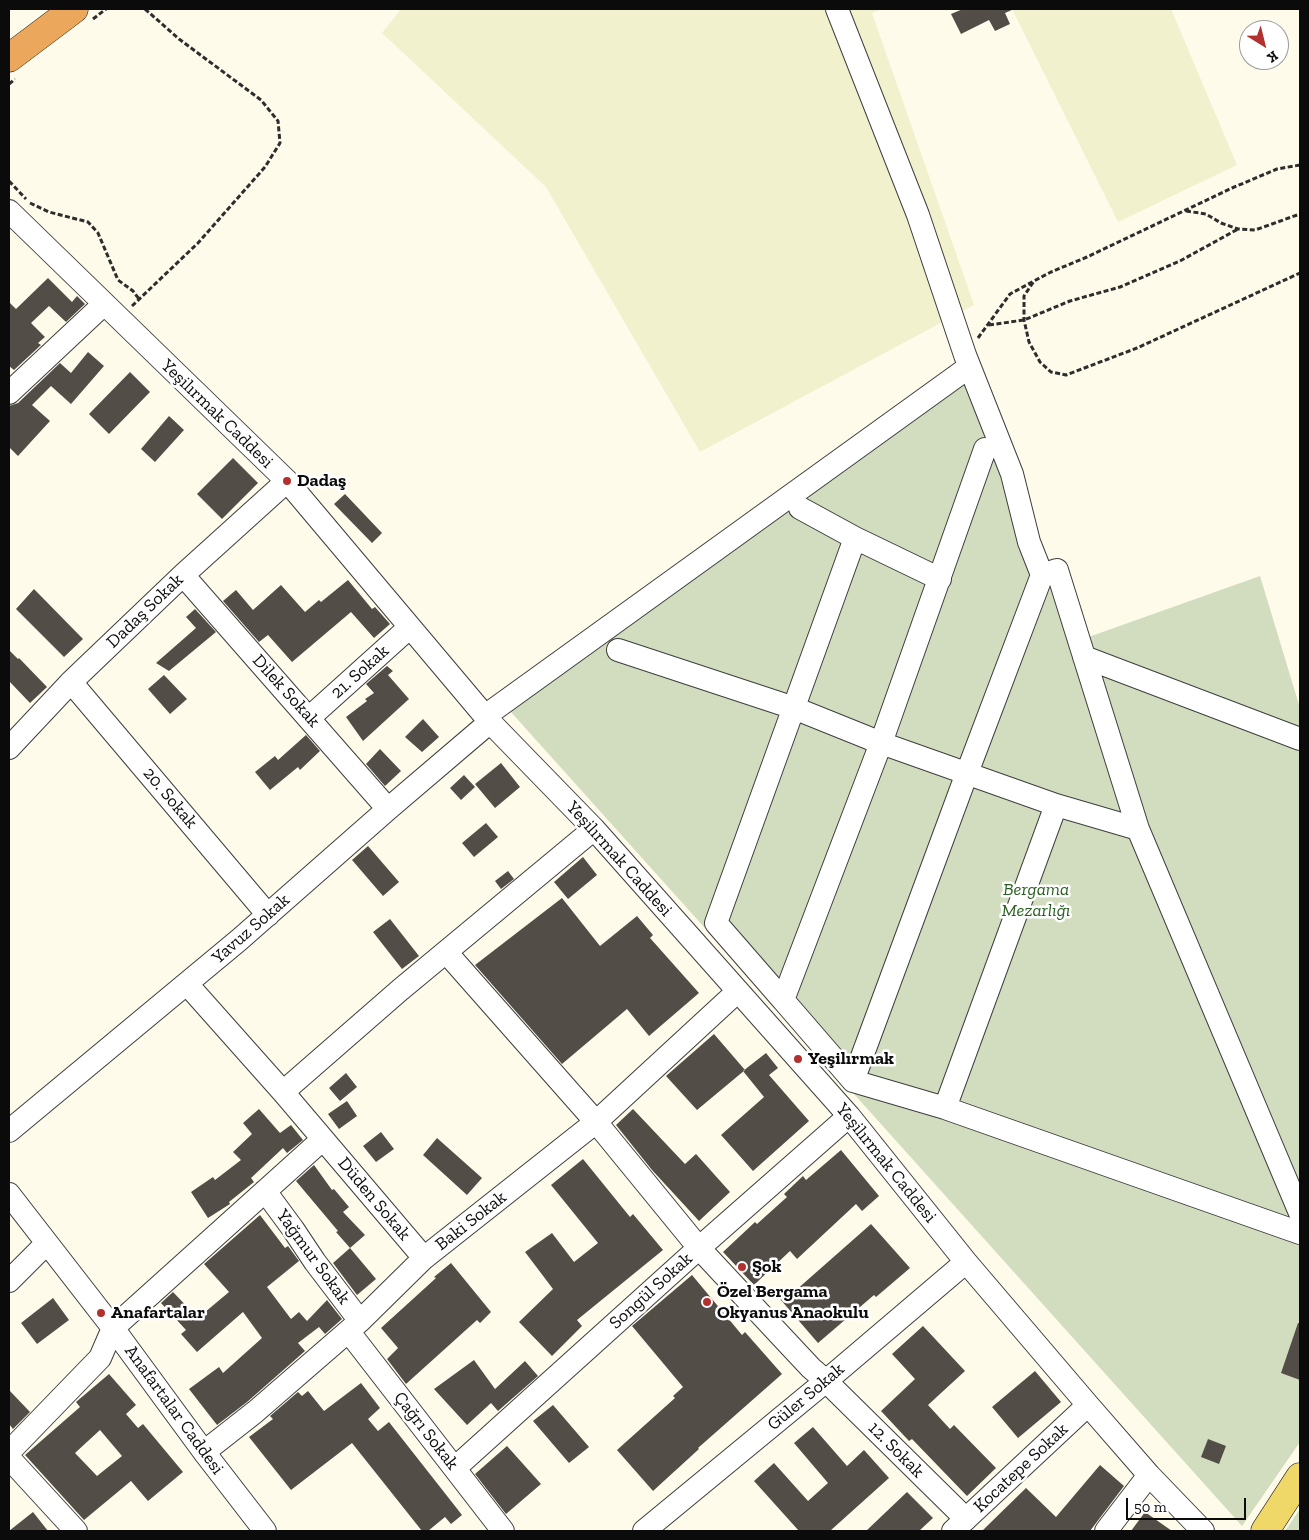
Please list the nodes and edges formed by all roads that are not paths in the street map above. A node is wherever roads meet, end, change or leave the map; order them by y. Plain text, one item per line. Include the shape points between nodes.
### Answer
1 (74, 9) edge
2 (837, 9) edge
3 (9, 58) edge
4 (9, 211) edge
5 (111, 311) junction
6 (967, 361) junction
7 (9, 392) edge
8 (985, 449) dead end
9 (287, 481) junction
10 (800, 508) dead end
11 (855, 538) junction
12 (1050, 573) junction
13 (183, 575) junction
14 (940, 579) junction
15 (410, 627) junction
16 (618, 650) dead end
17 (1084, 657) junction
18 (71, 682) junction
19 (794, 708) junction
20 (310, 717) junction
21 (487, 719) junction
22 (1300, 739) edge
23 (882, 743) junction
24 (9, 748) edge
25 (967, 773) junction
26 (1056, 805) junction
27 (388, 809) junction
28 (594, 829) junction
29 (1138, 829) junction
30 (268, 914) junction
31 (446, 952) junction
32 (187, 984) junction
33 (738, 991) junction
34 (783, 1000) junction
35 (853, 1081) junction
36 (283, 1092) junction
37 (945, 1108) junction
38 (849, 1116) junction
39 (596, 1122) junction
40 (9, 1131) edge
41 (323, 1139) junction
42 (265, 1191) junction
43 (9, 1194) edge
44 (1300, 1213) edge
45 (1300, 1233) edge
46 (46, 1244) junction
47 (699, 1248) junction
48 (424, 1258) junction
49 (966, 1262) junction
50 (9, 1281) edge
51 (355, 1327) junction
52 (113, 1328) junction
53 (826, 1381) junction
54 (1088, 1404) junction
55 (9, 1452) edge
56 (204, 1452) junction
57 (9, 1458) edge
58 (455, 1468) junction
59 (1149, 1475) junction
60 (1300, 1477) edge
61 (960, 1525) edge
62 (76, 1531) edge
63 (265, 1531) edge
64 (503, 1531) edge
65 (644, 1531) edge
66 (1106, 1531) edge
67 (1203, 1531) edge
68 (1264, 1531) edge

1 - 3 highway
2 - 6 street via 918,215
4 - 5 street, Yeşilırmak Caddesi
5 - 7 street
5 - 9 street, Yeşilırmak Caddesi
6 - 12 street via 1012,474 1029,542
6 - 21 street, Yavuz Sokak
8 - 14 street
9 - 13 street, Dadaş Sokak
9 - 15 street, Yeşilırmak Caddesi
10 - 11 street
11 - 14 street
11 - 19 street
12 - 17 street
12 - 25 street
13 - 18 street, Dadaş Sokak
13 - 20 street, Dilek Sokak
14 - 23 street
15 - 20 street, 21. Sokak
15 - 21 street, Yeşilırmak Caddesi
16 - 19 street
17 - 22 street
17 - 29 street
18 - 24 street, Dadaş Sokak
18 - 30 street, 20. Sokak
19 - 23 street
19 - 34 street via 716,923
20 - 27 street, Dilek Sokak
21 - 27 street, Yavuz Sokak
21 - 28 street, Yeşilırmak Caddesi
23 - 25 street
23 - 34 street
25 - 26 street
25 - 35 street
26 - 29 street
26 - 37 street
27 - 30 street, Yavuz Sokak
28 - 31 street
28 - 33 street, Yeşilırmak Caddesi
29 - 44 street
30 - 32 street, Yavuz Sokak
31 - 36 street
31 - 39 street, 12. Sokak
32 - 36 street
32 - 40 street, Yavuz Sokak
33 - 38 street, Yeşilırmak Caddesi
33 - 39 street, Baki Sokak
34 - 35 street
35 - 37 street
36 - 41 street
37 - 45 street
38 - 47 street, Songül Sokak
38 - 49 street, Yeşilırmak Caddesi
39 - 47 street, 12. Sokak
39 - 48 street, Baki Sokak
41 - 42 street
41 - 48 street, Düden Sokak
42 - 51 street, Yağmur Sokak via 315,1262
42 - 52 street
43 - 46 street, Anafartalar Caddesi
46 - 50 street
46 - 52 street, Anafartalar Caddesi
47 - 53 street, 12. Sokak
47 - 58 street, Songül Sokak
48 - 51 street, Baki Sokak
49 - 53 street, Güler Sokak
49 - 54 street, Yeşilırmak Caddesi
51 - 56 street, Baki Sokak
51 - 58 street, Çağrı Sokak
52 - 55 street via 100,1358
52 - 56 street, Anafartalar Caddesi
53 - 61 street, 12. Sokak
53 - 65 street, Güler Sokak
54 - 59 street, Yeşilırmak Caddesi
54 - 61 street, Kocatepe Sokak
56 - 63 street, Anafartalar Caddesi
57 - 62 street
58 - 64 street, Çağrı Sokak
59 - 66 street
59 - 67 street, Yeşilırmak Caddesi
60 - 68 main road

